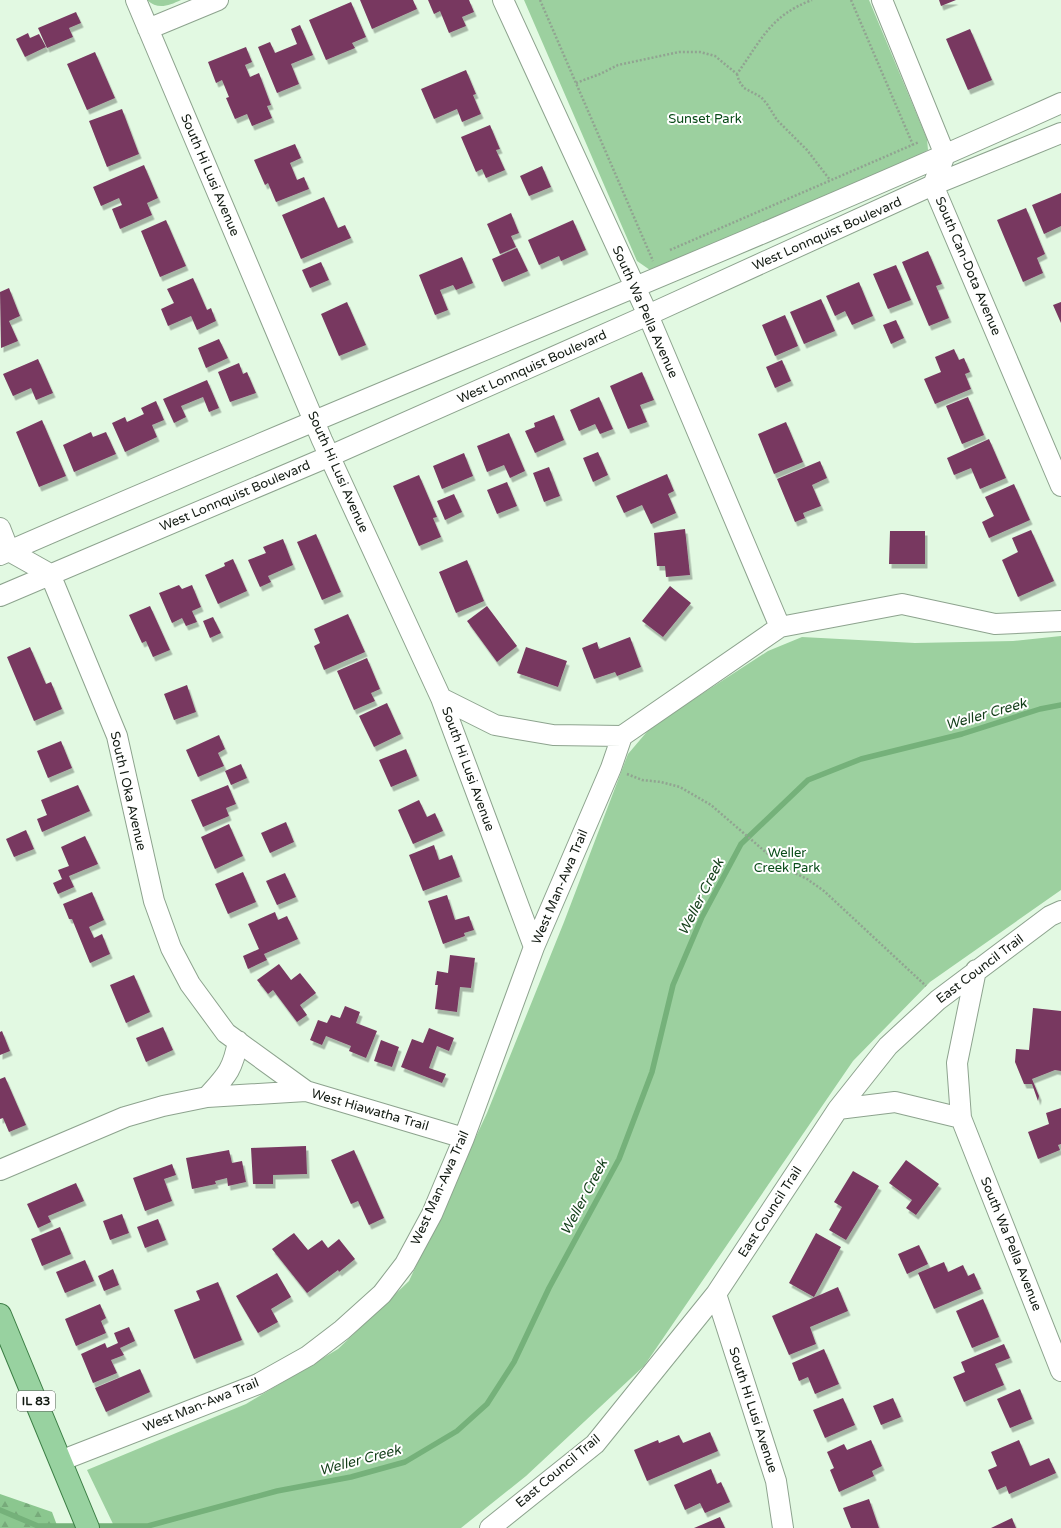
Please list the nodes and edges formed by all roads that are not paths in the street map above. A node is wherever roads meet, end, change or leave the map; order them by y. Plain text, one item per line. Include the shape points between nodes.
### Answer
1 (136, 0) edge
2 (218, 0) edge
3 (503, 0) edge
4 (882, 0) edge
5 (148, 29) junction
6 (1061, 103) edge
7 (1061, 133) edge
8 (945, 155) junction
9 (933, 185) junction
10 (635, 286) junction
11 (648, 315) junction
12 (314, 421) junction
13 (330, 456) junction
14 (1061, 486) edge
15 (0, 528) edge
16 (5, 553) edge
17 (50, 574) junction
18 (0, 596) edge
19 (1061, 622) edge
20 (780, 627) junction
21 (442, 698) junction
22 (622, 736) junction
23 (1061, 911) edge
24 (534, 947) junction
25 (976, 970) junction
26 (238, 1042) junction
27 (306, 1091) junction
28 (207, 1097) junction
29 (838, 1109) junction
30 (961, 1118) junction
31 (464, 1138) junction
32 (0, 1170) edge
33 (716, 1294) junction
34 (0, 1315) edge
35 (1061, 1371) edge
36 (60, 1461) junction
37 (88, 1528) edge
38 (490, 1528) edge
39 (783, 1528) edge

1 - 5 street, South Hi Lusi Avenue
2 - 5 street
3 - 10 street, South Wa Pella Avenue
4 - 8 street
5 - 12 street, South Hi Lusi Avenue
6 - 8 street, West Lonnquist Boulevard
7 - 9 street, West Lonnquist Boulevard
8 - 9 street, South Can-Dota Avenue
8 - 10 street, West Lonnquist Boulevard
9 - 11 street, West Lonnquist Boulevard
9 - 14 street, South Can-Dota Avenue
10 - 11 street, South Wa Pella Avenue
10 - 12 street, West Lonnquist Boulevard
11 - 13 street, West Lonnquist Boulevard
11 - 20 street, South Wa Pella Avenue
12 - 13 street, South Hi Lusi Avenue
12 - 16 street, West Lonnquist Boulevard
13 - 17 street, West Lonnquist Boulevard
13 - 21 street, South Hi Lusi Avenue
15 - 16 street
16 - 17 street
17 - 18 street, West Lonnquist Boulevard
17 - 26 street, South I Oka Avenue via 117,736 154,901 171,948 190,984 226,1033
19 - 20 street via 995,624 902,604
20 - 22 street
21 - 22 street via 495,725 553,735
21 - 24 street, South Hi Lusi Avenue
22 - 24 street, West Man-Awa Trail via 611,768
23 - 25 street, East Council Trail via 1050,916
24 - 31 street, West Man-Awa Trail
25 - 29 street, East Council Trail via 938,1000 888,1046
25 - 30 street, South Wa Pella Avenue via 957,1063
26 - 27 street, South I Oka Avenue
26 - 28 street via 234,1063 224,1079
27 - 28 street, West Hiawatha Trail
27 - 31 street, West Hiawatha Trail
28 - 32 street, West Hiawatha Trail via 125,1117
29 - 30 street via 895,1102
29 - 33 street, East Council Trail
30 - 35 street, South Wa Pella Avenue
31 - 36 street, West Man-Awa Trail via 432,1214 405,1264 382,1294 342,1330 308,1356 258,1384
33 - 38 street, East Council Trail via 595,1444
33 - 39 street, South Hi Lusi Avenue via 776,1481
34 - 36 main road, IL 83
36 - 37 main road, IL 83

